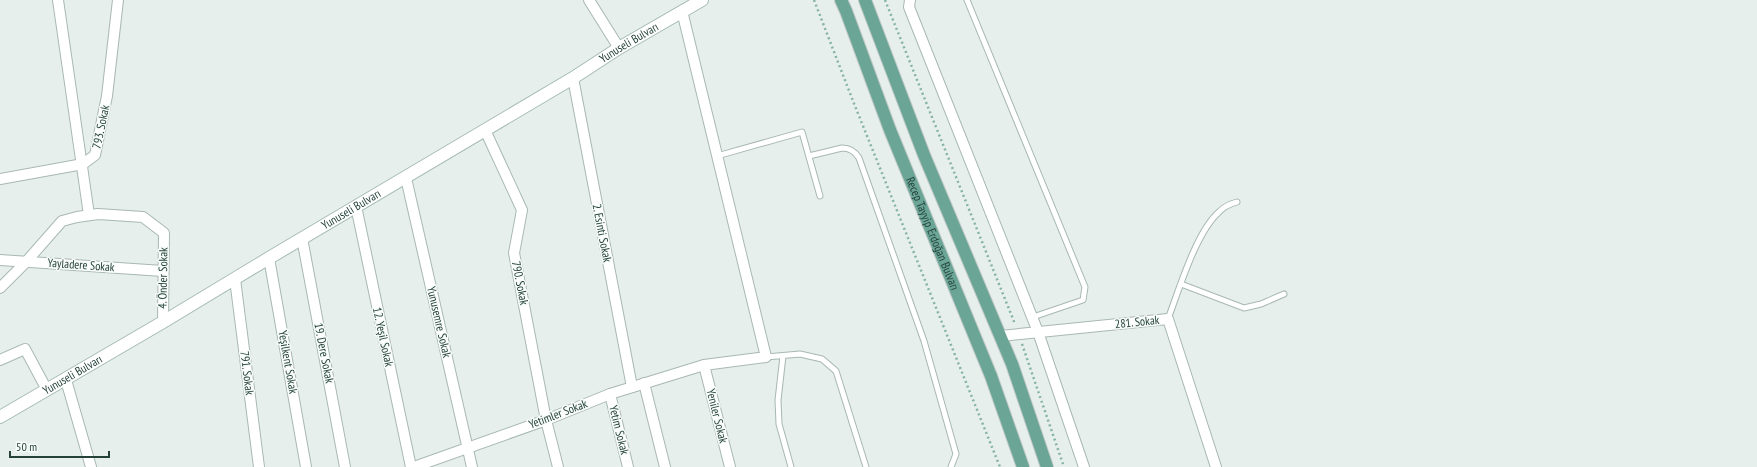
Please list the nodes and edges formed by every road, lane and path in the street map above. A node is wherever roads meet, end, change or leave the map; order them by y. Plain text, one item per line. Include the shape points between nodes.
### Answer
1 (58, 0) edge
2 (118, 0) edge
3 (589, 0) edge
4 (702, 0) edge
5 (814, 0) edge
6 (841, 0) edge
7 (865, 0) edge
8 (885, 0) edge
9 (910, 0) edge
10 (967, 0) edge
11 (682, 11) junction
12 (619, 48) junction
13 (573, 78) junction
14 (485, 130) junction
15 (717, 156) junction
16 (808, 156) junction
17 (83, 164) junction
18 (406, 178) junction
19 (0, 179) edge
20 (820, 196) dead end
21 (1237, 202) dead end
22 (356, 206) junction
23 (89, 215) junction
24 (302, 238) junction
25 (269, 258) junction
26 (0, 260) edge
27 (26, 262) junction
28 (163, 271) junction
29 (235, 278) junction
30 (1181, 284) junction
31 (0, 288) edge
32 (1284, 294) dead end
33 (1033, 317) junction
34 (1168, 320) junction
35 (163, 322) junction
36 (1038, 332) junction
37 (1019, 334) junction
38 (1000, 336) junction
39 (783, 356) junction
40 (766, 357) junction
41 (0, 360) edge
42 (704, 365) junction
43 (66, 380) junction
44 (644, 384) junction
45 (632, 387) junction
46 (47, 390) junction
47 (610, 394) junction
48 (0, 417) edge
49 (546, 420) junction
50 (468, 448) junction
51 (91, 467) edge
52 (259, 467) edge
53 (306, 467) edge
54 (345, 467) edge
55 (412, 467) edge
56 (472, 467) edge
57 (558, 467) edge
58 (628, 467) edge
59 (665, 467) edge
60 (730, 467) edge
61 (791, 467) edge
62 (866, 467) edge
63 (952, 467) edge
64 (1000, 467) edge
65 (1023, 467) edge
66 (1047, 467) edge
67 (1064, 467) edge
68 (1084, 467) edge
69 (1216, 467) edge

1 - 17 street
2 - 17 street, 793. Sokak via 107,96 94,155
3 - 12 street
4 - 11 main road, Yunuseli Bulvarı
5 - 64 path
6 - 65 main road, Recep Tayyip Erdoğan Bulvarı via 890,130 991,376
7 - 38 main road, Recep Tayyip Erdoğan Bulvarı via 924,155
8 - 37 path
9 - 33 street via 909,7
10 - 33 lane via 1085,287 1083,300
11 - 12 main road, Yunuseli Bulvarı
11 - 15 street
12 - 13 main road, Yunuseli Bulvarı
13 - 14 main road, Yunuseli Bulvarı
13 - 45 street, 2. Esinti Sokak
14 - 18 main road, Yunuseli Bulvarı
14 - 49 street, 790. Sokak via 522,210 514,253
15 - 16 lane via 802,132
15 - 40 street
16 - 20 lane
16 - 63 lane via 847,148 857,153 860,158 924,341 956,454
17 - 19 street, 793. Sokak
17 - 23 street
18 - 22 main road, Yunuseli Bulvarı
18 - 50 street, Yunusemre Sokak
21 - 30 lane via 1228,204 1218,212 1205,228
22 - 24 main road, Yunuseli Bulvarı
22 - 55 street, 12. Yeşil Sokak
23 - 27 street via 62,221
23 - 28 street, 4. Önder Sokak via 143,217 164,233
24 - 25 main road, Yunuseli Bulvarı
24 - 54 street, 19. Dere Sokak
25 - 29 main road, Yunuseli Bulvarı
25 - 53 street, Yeşilkent Sokak
26 - 27 street, Yayladere Sokak
27 - 28 street, Yayladere Sokak
27 - 31 street
28 - 35 street, 4. Önder Sokak
29 - 35 main road, Yunuseli Bulvarı
29 - 52 street, 791. Sokak
30 - 32 lane via 1244,308
30 - 34 lane
33 - 36 street
34 - 36 street, 281. Sokak
34 - 69 street, 281. Sokak
35 - 43 main road, Yunuseli Bulvarı
36 - 37 street, 281. Sokak
36 - 68 street
37 - 38 street, 281. Sokak
37 - 67 path
38 - 66 main road, Recep Tayyip Erdoğan Bulvarı
39 - 40 lane
39 - 61 lane via 778,400 779,424
39 - 62 lane via 800,354 822,359 836,371
40 - 42 street, Yetimler Sokak
41 - 46 street via 24,349
42 - 44 street, Yetimler Sokak
42 - 60 street, Yeniler Sokak
43 - 46 main road, Yunuseli Bulvarı
43 - 51 street
44 - 45 street, Yetimler Sokak
44 - 59 street
45 - 47 street, Yetimler Sokak
46 - 48 main road, Yunuseli Bulvarı
47 - 49 street, Yetimler Sokak
47 - 58 street, Yetim Sokak
49 - 50 street, Yetimler Sokak
49 - 57 street, 790. Sokak
50 - 55 street, Yetimler Sokak
50 - 56 street, Yunusemre Sokak

